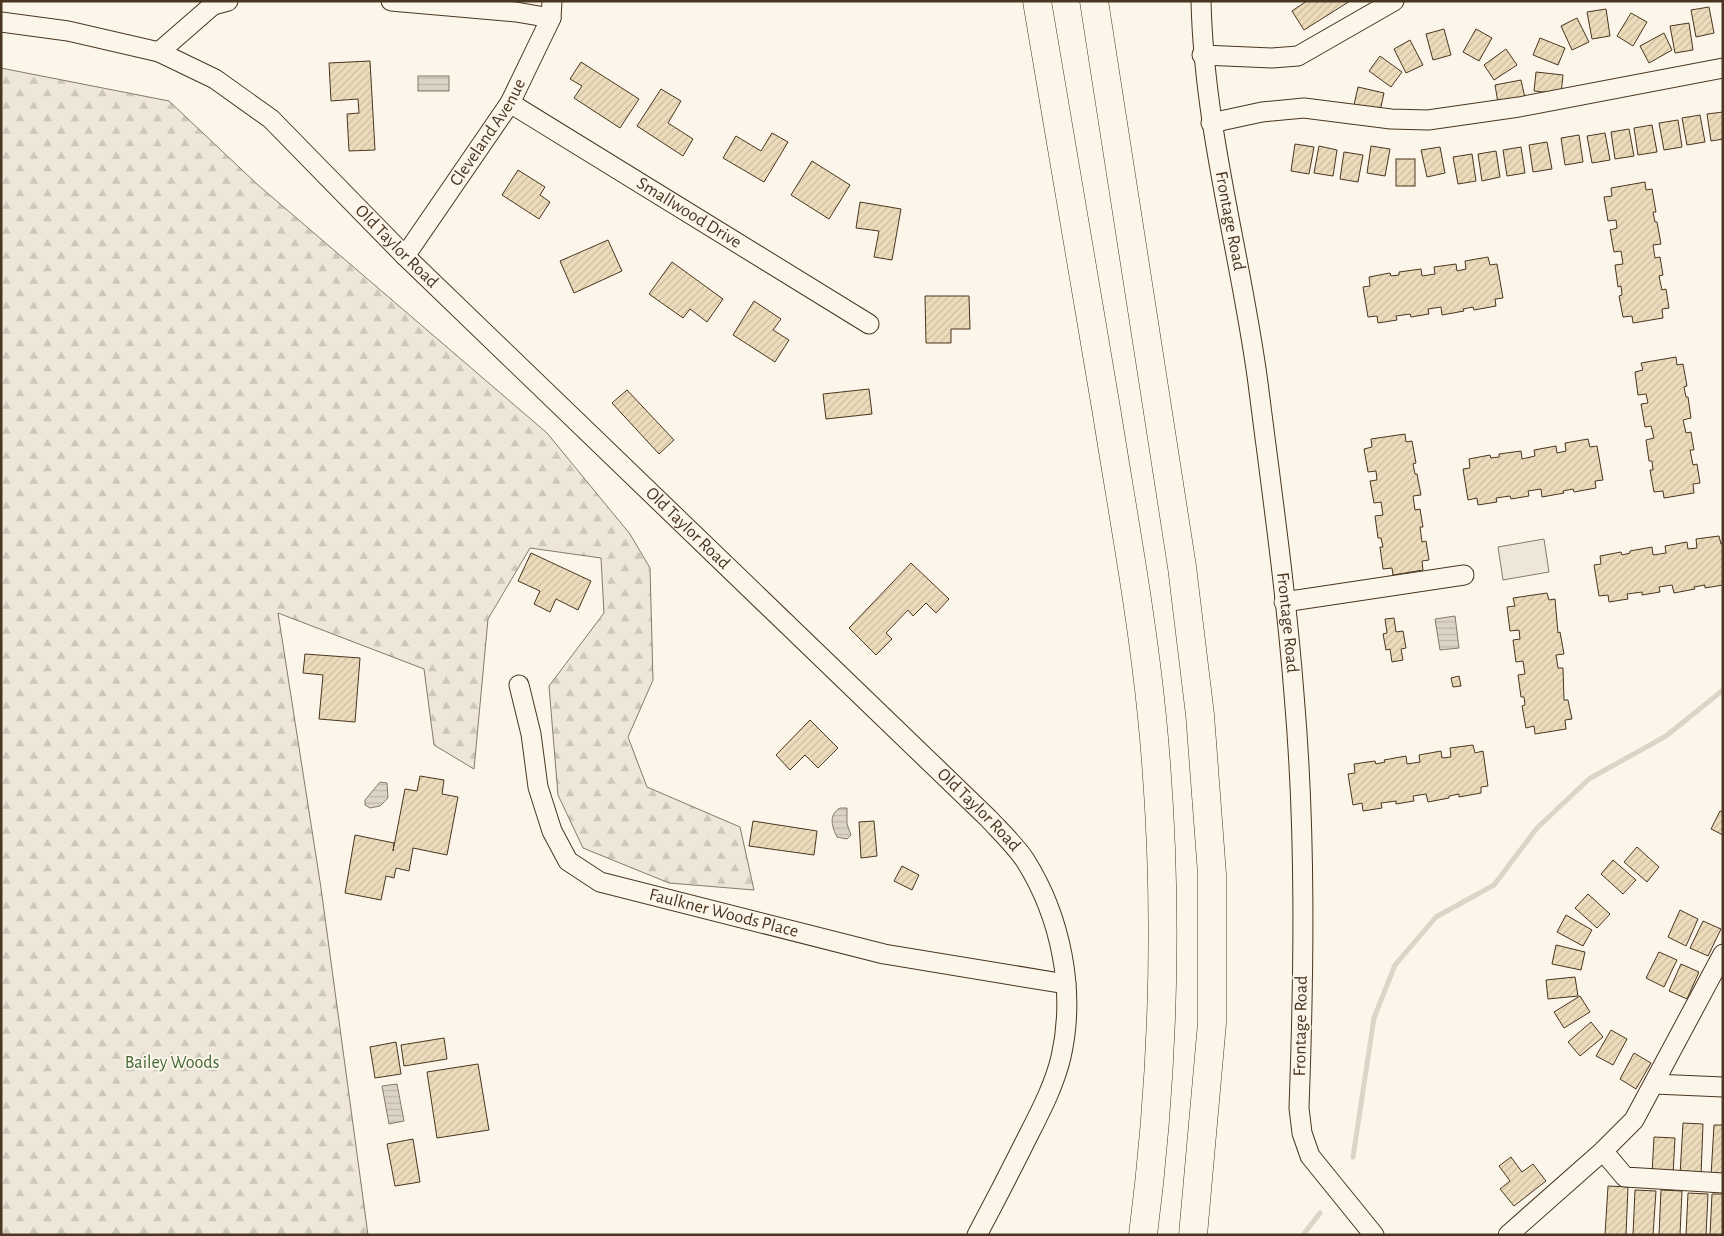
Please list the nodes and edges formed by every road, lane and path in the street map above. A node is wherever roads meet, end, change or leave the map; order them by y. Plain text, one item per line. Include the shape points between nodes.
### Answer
1 (228, 1) edge
2 (391, 1) edge
3 (1038, 1) edge
4 (1094, 1) edge
5 (1202, 1) edge
6 (1394, 1) edge
7 (551, 10) edge
8 (1, 22) edge
9 (159, 52) junction
10 (1202, 55) junction
11 (1723, 68) edge
12 (510, 103) junction
13 (1211, 123) junction
14 (405, 256) junction
15 (868, 324) dead end
16 (1464, 575) dead end
17 (1284, 602) junction
18 (519, 685) dead end
19 (1723, 954) edge
20 (1066, 984) junction
21 (1654, 1084) junction
22 (1723, 1087) edge
23 (1603, 1151) junction
24 (1152, 1169) junction
25 (1723, 1183) edge
26 (1371, 1230) edge
27 (1194, 1231) edge
28 (977, 1235) edge
29 (1133, 1235) edge
30 (1143, 1235) edge
31 (1508, 1235) edge

1 - 9 street via 213,5
2 - 7 street via 516,12
3 - 24 highway via 1124,518 1152,717 1162,884 1162,1032
4 - 27 highway via 1182,567 1200,715 1212,874 1212,1013
5 - 10 street, Frontage Road
6 - 10 street via 1298,56
7 - 12 street, Cleveland Avenue
8 - 9 street, Old Taylor Road via 68,31
9 - 14 street, Old Taylor Road via 215,79 271,119
10 - 13 street, Frontage Road
11 - 13 street via 1519,107 1428,120 1391,119 1304,108 1262,112
12 - 14 street, Cleveland Avenue
12 - 15 street, Smallwood Drive
13 - 17 street, Frontage Road via 1257,379
14 - 20 street, Old Taylor Road via 988,818 1025,860 1047,903 1060,943
16 - 17 street
17 - 26 street, Frontage Road via 1294,695 1303,856 1299,1108 1302,1133 1310,1156
18 - 20 street, Faulkner Woods Place via 531,734 538,786 552,831 568,861 600,882 884,954
19 - 21 street
20 - 28 street, Old Taylor Road via 1067,1015 1061,1058 1043,1108
21 - 22 street
21 - 23 street via 1634,1120
23 - 25 street via 1625,1177
23 - 31 street
24 - 29 highway
24 - 30 highway

